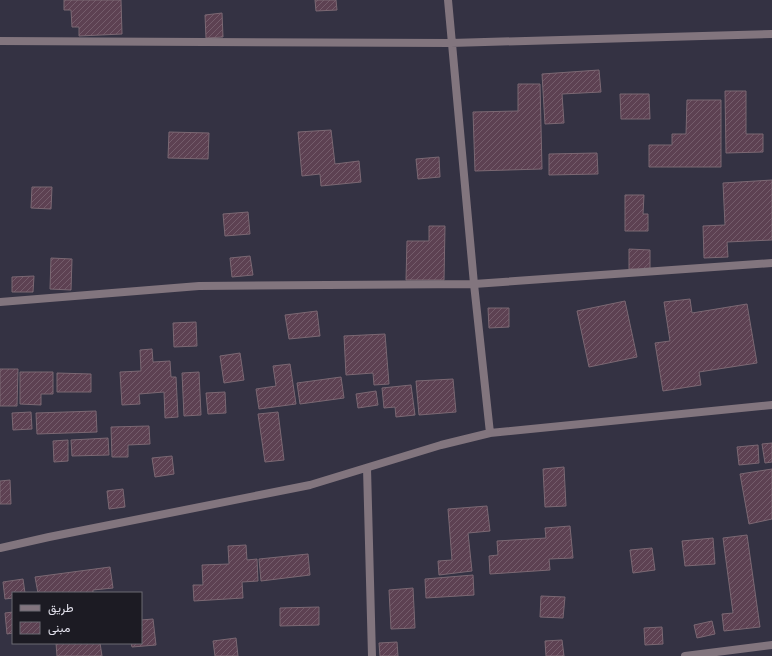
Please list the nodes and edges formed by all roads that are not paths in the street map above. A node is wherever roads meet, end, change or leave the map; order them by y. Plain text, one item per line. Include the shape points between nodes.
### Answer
1 (448, 0) edge
2 (772, 34) edge
3 (0, 41) edge
4 (451, 43) junction
5 (772, 263) edge
6 (474, 284) junction
7 (0, 302) edge
8 (772, 405) edge
9 (490, 433) junction
10 (367, 468) junction
11 (0, 548) edge
12 (772, 645) edge
13 (372, 656) edge
14 (684, 656) edge

1 - 4 street
2 - 4 street
3 - 4 street
4 - 6 street
5 - 6 street
6 - 7 street via 199,286
6 - 9 street
8 - 9 street
9 - 10 street
10 - 11 street via 310,485
10 - 13 street
12 - 14 street

